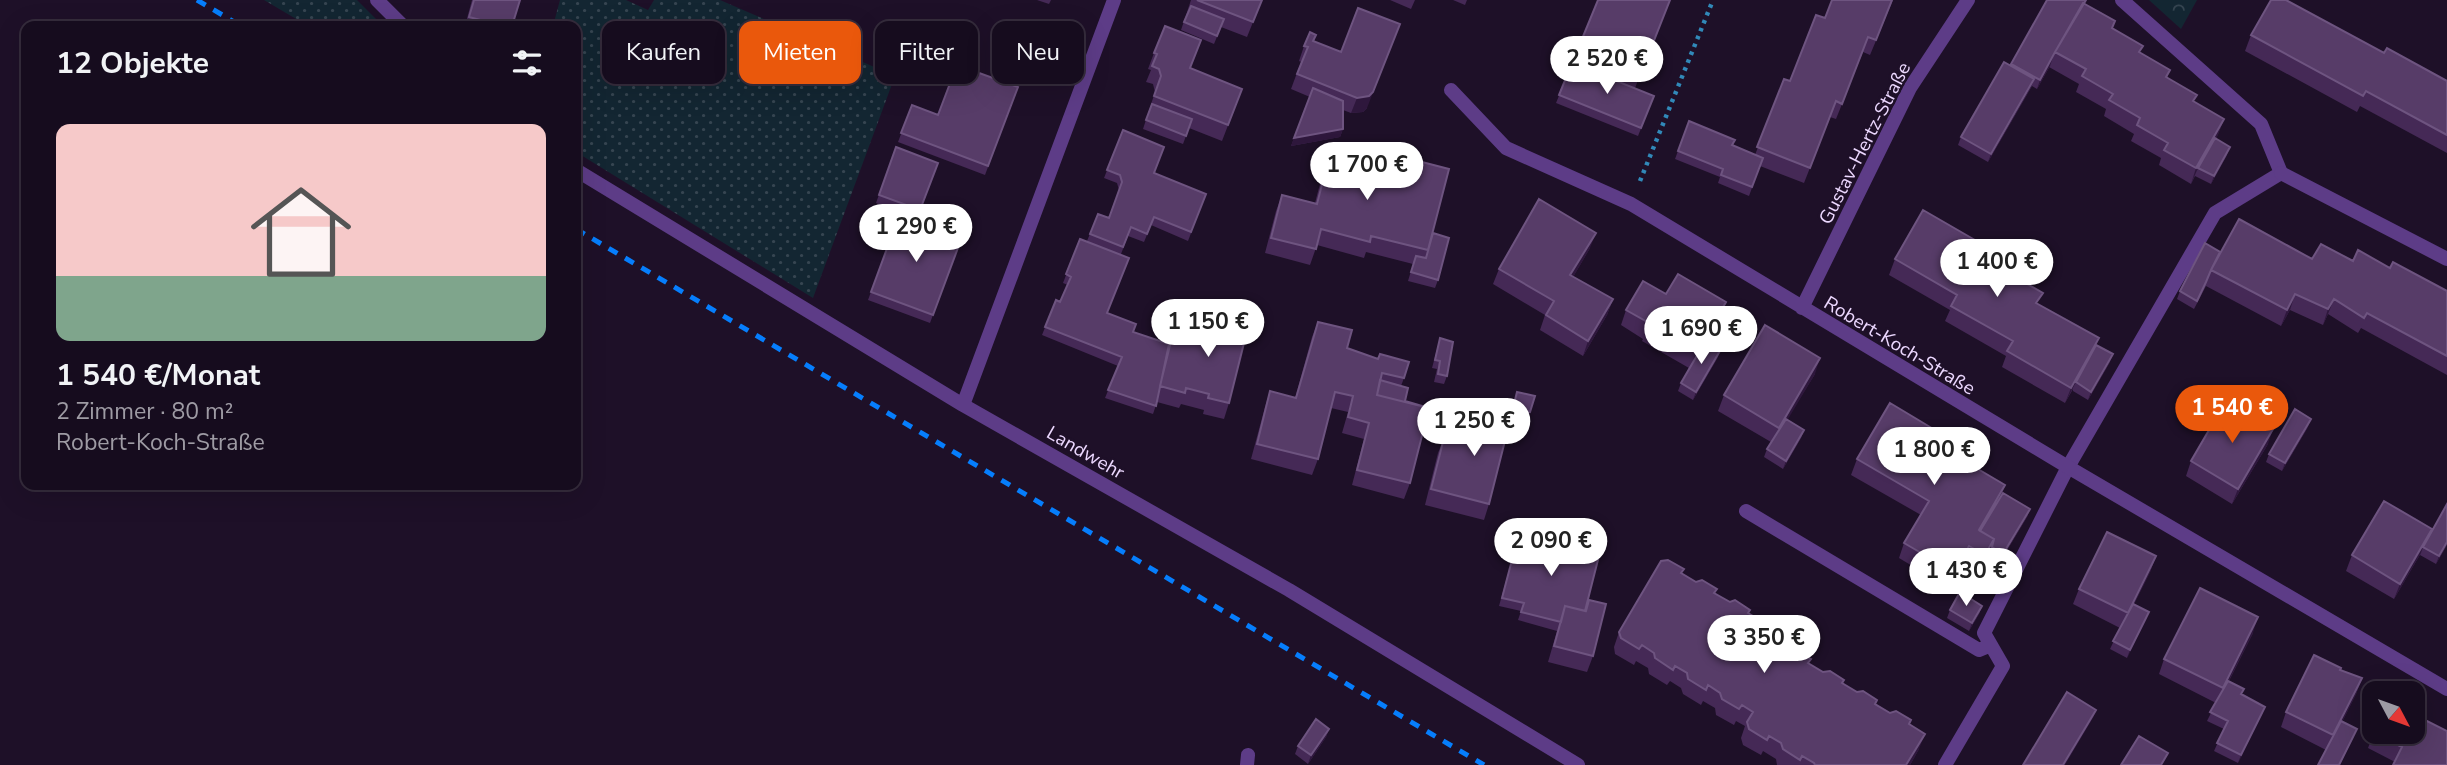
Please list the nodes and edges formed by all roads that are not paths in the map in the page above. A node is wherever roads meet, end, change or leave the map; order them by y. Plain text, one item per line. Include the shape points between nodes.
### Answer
1 (377, 0) edge
2 (1114, 0) edge
3 (1968, 0) edge
4 (2122, 0) edge
5 (398, 21) edge
6 (1451, 90) dead end
7 (581, 173) edge
8 (2281, 173) junction
9 (2447, 259) edge
10 (1802, 309) junction
11 (963, 405) junction
12 (2068, 467) junction
13 (1746, 511) dead end
14 (1991, 645) junction
15 (2447, 690) edge
16 (1578, 765) edge
17 (1945, 765) edge

1 - 5 street
2 - 11 street
3 - 10 street, Gustav-Hertz-Straße via 1910,88
4 - 8 street via 2260,124
6 - 10 street, Robert-Koch-Straße via 1506,148 1631,204
7 - 11 street, Landwehr
8 - 9 street
8 - 12 street via 2215,213
10 - 12 street, Robert-Koch-Straße
11 - 16 street, Landwehr via 1289,590
12 - 14 street via 1984,634
12 - 15 street, Robert-Koch-Straße
13 - 14 street via 1979,650
14 - 17 street via 2003,666

